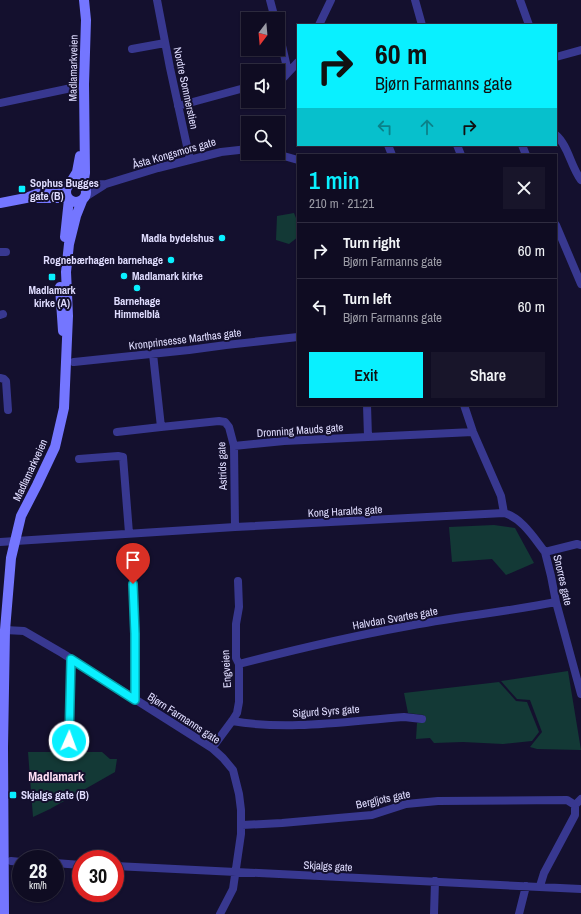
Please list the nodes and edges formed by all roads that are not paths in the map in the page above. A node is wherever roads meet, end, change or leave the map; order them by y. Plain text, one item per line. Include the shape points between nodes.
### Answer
1 (84, 0) edge
2 (157, 0) edge
3 (270, 0) edge
4 (331, 0) edge
5 (415, 0) edge
6 (520, 0) edge
7 (273, 12) edge
8 (319, 24) edge
9 (422, 24) edge
10 (529, 24) edge
11 (165, 43) junction
12 (132, 49) dead end
13 (581, 50) edge
14 (284, 56) edge
15 (557, 57) edge
16 (297, 63) edge
17 (288, 72) junction
18 (285, 76) edge
19 (76, 87) dead end
20 (241, 89) edge
21 (0, 103) edge
22 (178, 106) junction
23 (84, 136) junction
24 (557, 136) edge
25 (241, 150) edge
26 (285, 156) edge
27 (190, 160) junction
28 (297, 160) edge
29 (581, 180) edge
30 (106, 184) junction
31 (83, 185) junction
32 (69, 186) junction
33 (26, 198) junction
34 (68, 199) junction
35 (84, 199) junction
36 (0, 203) edge
37 (557, 227) edge
38 (581, 284) edge
39 (297, 337) edge
40 (153, 354) junction
41 (74, 362) dead end
42 (67, 371) junction
43 (0, 378) edge
44 (367, 406) edge
45 (464, 406) edge
46 (8, 410) dead end
47 (161, 427) junction
48 (117, 432) dead end
49 (473, 432) junction
50 (368, 437) junction
51 (234, 446) junction
52 (79, 459) dead end
53 (504, 512) junction
54 (235, 527) junction
55 (129, 533) junction
56 (14, 541) junction
57 (0, 542) edge
58 (581, 545) edge
59 (545, 552) junction
60 (238, 581) dead end
61 (133, 584) dead end
62 (556, 602) junction
63 (5, 630) junction
64 (71, 659) junction
65 (239, 664) junction
66 (581, 694) edge
67 (135, 700) junction
68 (422, 719) dead end
69 (232, 721) junction
70 (69, 741) dead end
71 (2, 747) edge
72 (212, 748) junction
73 (578, 802) edge
74 (242, 825) junction
75 (5, 861) edge
76 (124, 866) edge
77 (236, 872) junction
78 (435, 881) junction
79 (526, 886) junction
80 (540, 886) junction
81 (581, 889) edge
82 (4, 914) edge
83 (220, 914) edge
84 (434, 914) edge
85 (520, 914) edge

1 - 23 main road, Madlamarkveien
2 - 11 street, Nordre Sommerstien
3 - 7 street
4 - 8 street
5 - 9 street
6 - 10 street
11 - 12 street, Nordre Sommerstien
11 - 22 street, Nordre Sommerstien
13 - 15 street
14 - 17 street
16 - 17 street
17 - 18 street
19 - 21 street
20 - 22 street
22 - 27 street, Nordre Sommerstien
23 - 31 main road, Madlamarkveien
23 - 32 main road, Madlamarkveien via 77,172
24 - 29 street
25 - 27 street, Åsta Kongsmors gate
26 - 28 street
27 - 30 street, Åsta Kongsmors gate
30 - 31 street, Åsta Kongsmors gate
30 - 35 street, Åsta Kongsmors gate
31 - 32 main road via 76,182
31 - 35 main road via 86,191
32 - 33 main road via 53,188
32 - 34 main road via 66,192
33 - 34 main road
33 - 36 main road
34 - 35 main road via 75,203
34 - 42 main road, Madlamarkveien via 60,272 61,316
35 - 42 main road, Madlamarkveien via 76,216 69,244 66,272
37 - 38 street
39 - 40 street, Kronprinsesse Marthas gate
40 - 41 street, Kronprinsesse Marthas gate
40 - 47 street
42 - 56 main road, Madlamarkveien via 64,408 55,447 21,516
43 - 46 street via 6,381
44 - 50 street
45 - 49 street
47 - 48 street, Astrids gate
47 - 51 street, Astrids gate via 222,421 230,427
49 - 50 street, Dronning Mauds gate
49 - 53 street via 501,496
50 - 51 street, Dronning Mauds gate
51 - 54 street, Astrids gate
52 - 55 street via 123,457
53 - 54 street, Kong Haralds gate
53 - 59 street via 518,520
54 - 55 street, Kong Haralds gate
55 - 56 street, Kong Haralds gate
56 - 57 street, Kong Haralds gate
56 - 63 main road, Madlamarkveien
58 - 59 street, Snorres gate
59 - 62 street, Snorres gate
60 - 65 street, Engveien via 236,658
61 - 67 street, Bjørn Farmanns gate
62 - 65 street, Halvdan Svartes gate via 402,627 322,643
62 - 66 street, Snorres gate
63 - 64 street, Bjørn Farmanns gate via 24,631
63 - 71 main road, Madlamarkveien
64 - 67 street, Bjørn Farmanns gate
64 - 70 street
65 - 69 street, Engveien via 239,702
67 - 72 street, Bjørn Farmanns gate
68 - 69 street, Sigurd Syrs gate via 404,717 288,725
69 - 72 street, Engveien
71 - 75 main road, Madlamarkveien
72 - 74 street, Bjørn Farmanns gate via 233,770 239,794
73 - 74 street, Bergljots gate via 554,799 438,801 406,804 372,815
73 - 80 street, Bergljots gate via 573,821
74 - 77 street, Bjørn Farmanns gate
75 - 82 main road, Madlamarkveien
76 - 77 street, Skjalgs gate
77 - 78 street, Skjalgs gate
77 - 83 street, Bjørn Farmanns gate via 233,889
78 - 79 street, Skjalgs gate
78 - 84 street
79 - 80 street, Skjalgs gate
79 - 85 street
80 - 81 street, Skjalgs gate

